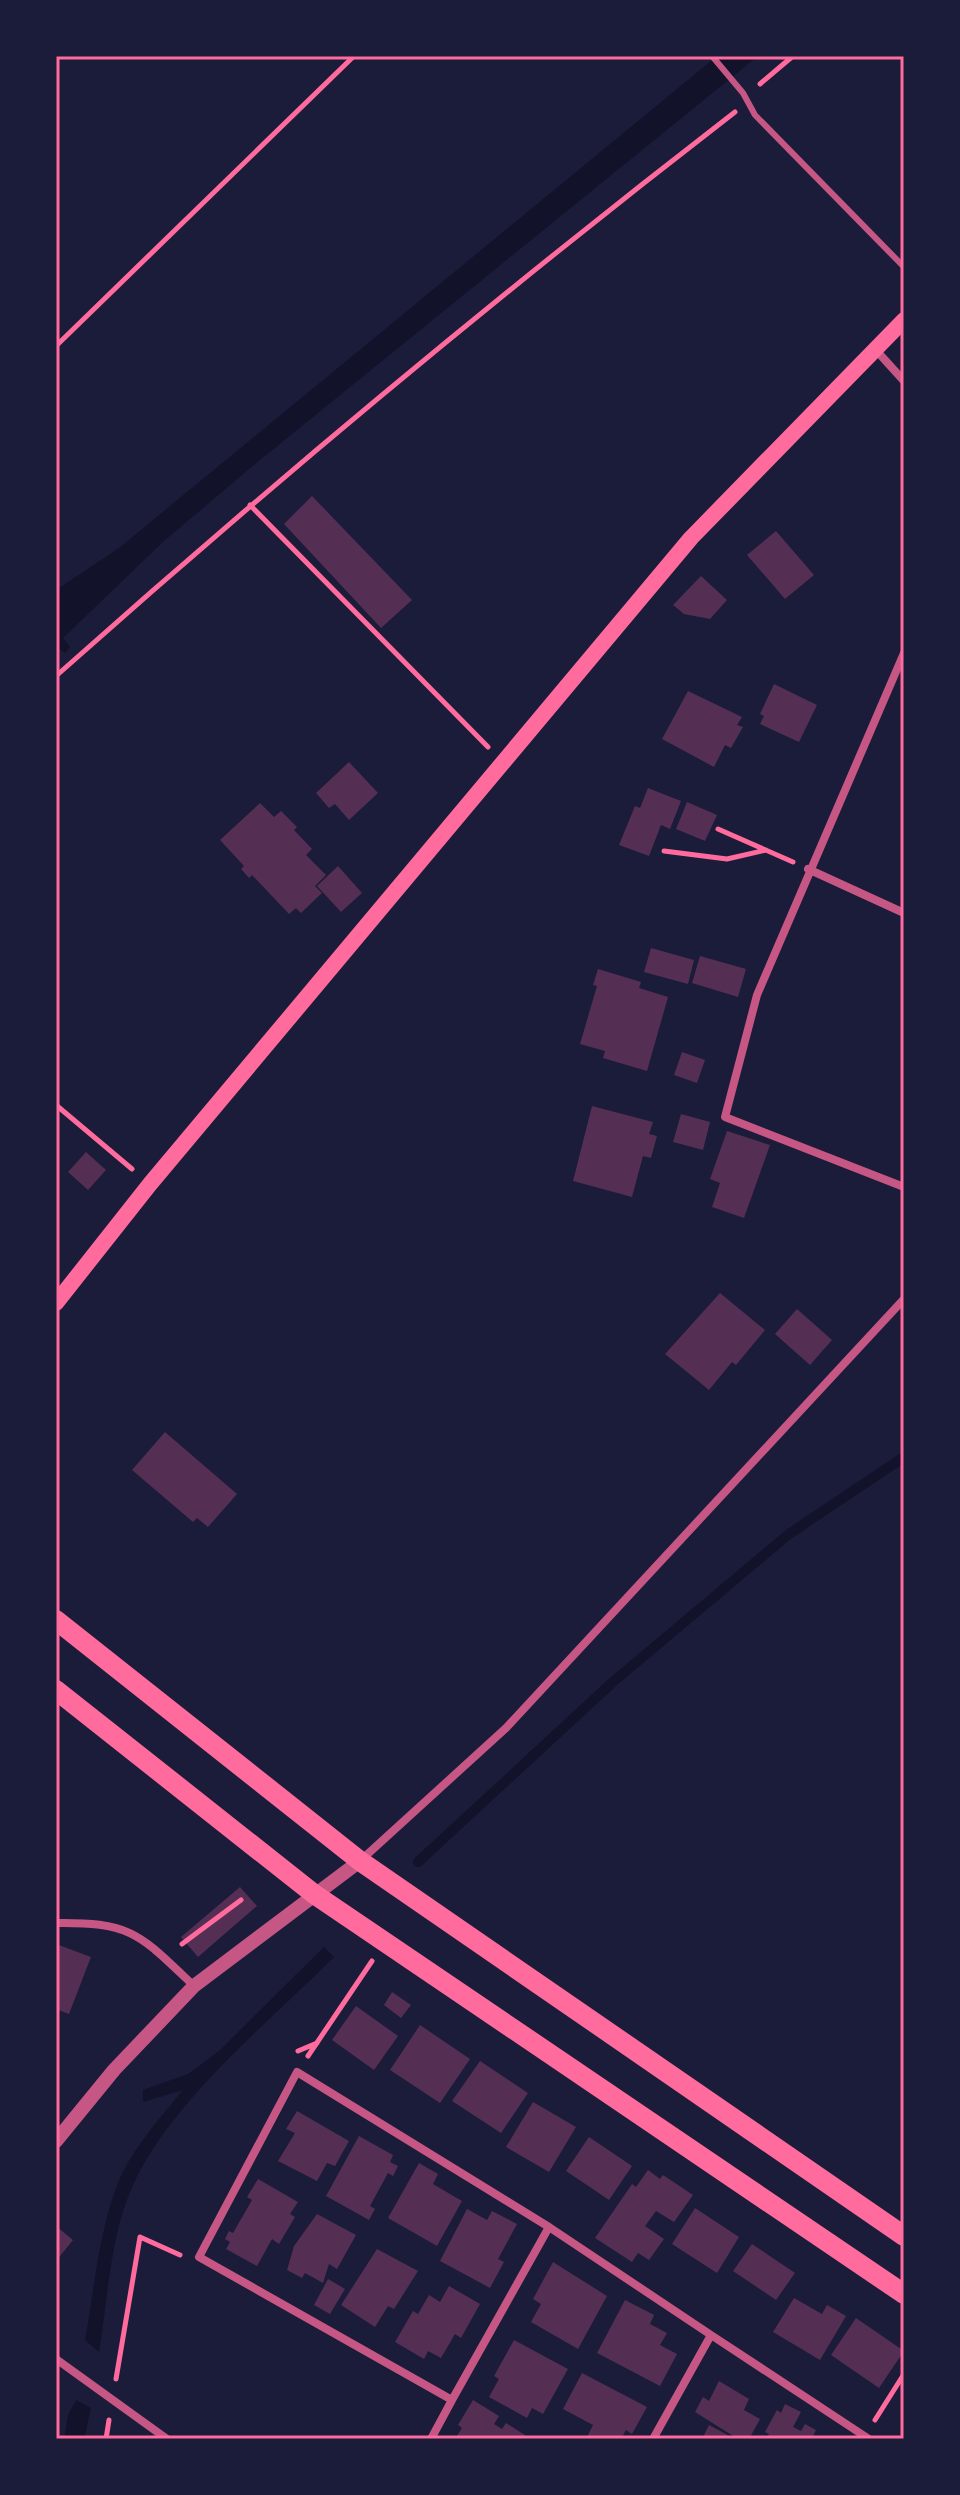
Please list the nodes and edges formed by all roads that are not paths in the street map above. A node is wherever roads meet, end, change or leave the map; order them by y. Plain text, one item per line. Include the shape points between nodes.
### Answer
1 (712, 56) edge
2 (904, 267) edge
3 (904, 320) edge
4 (875, 348) junction
5 (904, 381) edge
6 (904, 653) edge
7 (808, 869) junction
8 (904, 913) edge
9 (904, 1187) edge
10 (904, 1299) edge
11 (56, 1303) edge
12 (56, 1620) edge
13 (56, 1690) edge
14 (360, 1861) junction
15 (314, 1894) junction
16 (56, 1923) edge
17 (194, 1986) junction
18 (56, 2141) edge
19 (549, 2227) junction
20 (904, 2236) edge
21 (904, 2294) edge
22 (711, 2335) junction
23 (56, 2359) edge
24 (452, 2400) junction
25 (167, 2439) edge
26 (431, 2439) edge
27 (653, 2439) edge
28 (869, 2439) edge

1 - 2 lane via 755,115
3 - 4 main road
4 - 5 street
4 - 11 main road via 691,538
6 - 7 street
7 - 8 street
7 - 9 street via 757,995 725,1117
10 - 14 street via 506,1728
12 - 14 main road
13 - 15 main road
14 - 15 street
14 - 20 main road
15 - 17 street
15 - 21 main road
16 - 17 street via 98,1923 136,1933
17 - 18 street
19 - 22 street
19 - 24 street
19 - 24 street via 297,2072 199,2257
22 - 27 street
22 - 28 street
23 - 25 street
24 - 26 street

